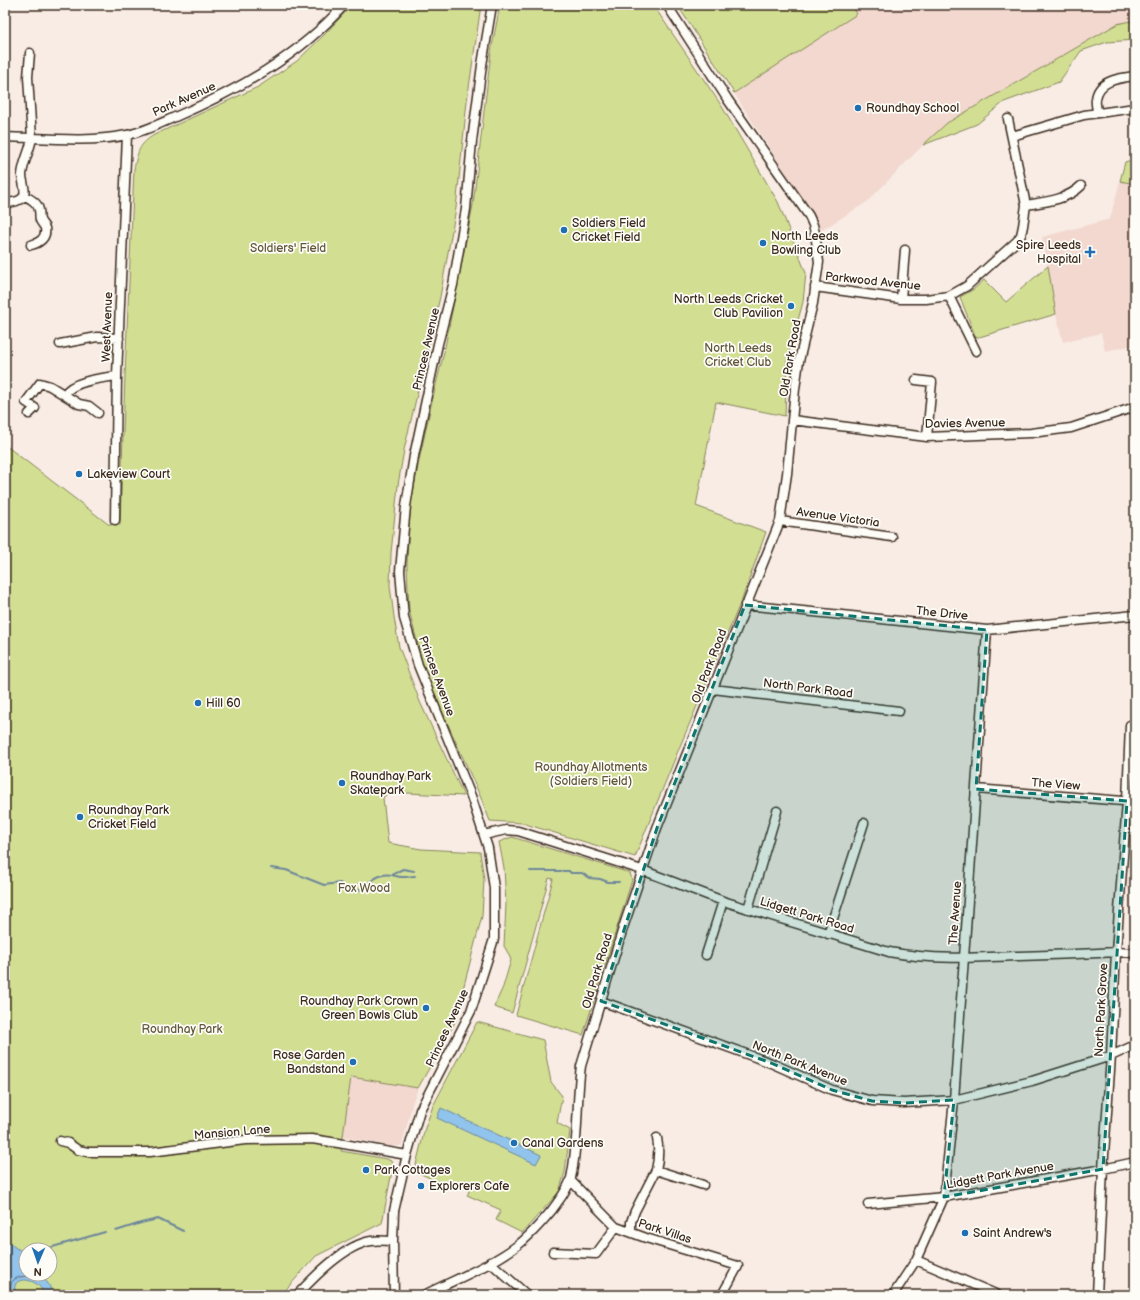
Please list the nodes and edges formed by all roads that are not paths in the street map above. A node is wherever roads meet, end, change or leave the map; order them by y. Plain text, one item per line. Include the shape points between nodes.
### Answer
1 (344, 5) edge
2 (492, 5) edge
3 (667, 5) edge
4 (30, 53) dead end
5 (1135, 76) edge
6 (1135, 108) edge
7 (1097, 112) junction
8 (1008, 119) dead end
9 (127, 136) junction
10 (1012, 136) junction
11 (5, 137) edge
12 (32, 138) junction
13 (1081, 186) dead end
14 (24, 196) junction
15 (9, 203) dead end
16 (1026, 205) junction
17 (31, 245) dead end
18 (905, 250) dead end
19 (815, 287) junction
20 (949, 296) junction
21 (901, 298) junction
22 (119, 338) junction
23 (60, 344) dead end
24 (976, 351) dead end
25 (118, 376) junction
26 (916, 380) dead end
27 (65, 394) junction
28 (1135, 407) edge
29 (98, 413) dead end
30 (29, 414) dead end
31 (792, 420) junction
32 (927, 437) junction
33 (115, 520) dead end
34 (780, 521) junction
35 (892, 537) dead end
36 (745, 605) junction
37 (1135, 614) edge
38 (987, 630) junction
39 (713, 689) junction
40 (899, 711) dead end
41 (1133, 725) edge
42 (976, 789) junction
43 (1131, 802) edge
44 (777, 811) dead end
45 (864, 823) dead end
46 (484, 835) junction
47 (642, 870) junction
48 (723, 901) junction
49 (748, 909) junction
50 (828, 934) junction
51 (1116, 952) junction
52 (1135, 953) edge
53 (706, 955) dead end
54 (964, 958) junction
55 (601, 1001) junction
56 (1135, 1045) edge
57 (1111, 1056) junction
58 (954, 1100) junction
59 (657, 1138) dead end
60 (60, 1141) dead end
61 (407, 1155) junction
62 (1135, 1162) edge
63 (1103, 1169) junction
64 (656, 1170) junction
65 (570, 1180) junction
66 (703, 1186) dead end
67 (944, 1197) junction
68 (868, 1204) dead end
69 (616, 1227) junction
70 (631, 1232) junction
71 (393, 1241) junction
72 (553, 1252) dead end
73 (916, 1260) junction
74 (490, 1262) junction
75 (297, 1295) edge
76 (394, 1295) edge
77 (424, 1295) edge
78 (527, 1295) edge
79 (722, 1295) edge
80 (893, 1295) edge
81 (998, 1295) edge
82 (1097, 1295) edge

1 - 9 street, Park Avenue via 297,49 262,74 210,102
2 - 46 street, Princes Avenue via 474,125 466,209 453,285 414,456 400,571 404,618 418,665
3 - 19 street, Old Park Road via 813,225 819,262
4 - 12 street via 28,84
5 - 7 street via 1115,79 1104,85 1096,99
6 - 7 street
7 - 10 street
8 - 10 street, Parkwood Avenue
9 - 12 street, Park Avenue via 92,139
9 - 22 street, West Avenue
10 - 16 street, Parkwood Avenue
11 - 12 street, Park Avenue
12 - 14 street via 22,172
13 - 16 street via 1069,195
14 - 15 street
14 - 17 street via 38,206 40,219 45,228 42,240
16 - 20 street, Parkwood Avenue via 1021,234 1017,241 967,286
18 - 21 street
19 - 21 street, Parkwood Avenue
19 - 31 street, Old Park Road via 799,361
20 - 21 street, Parkwood Avenue via 926,299
20 - 24 street
22 - 23 street via 96,337
22 - 25 street, West Avenue
25 - 27 street via 92,379 67,389
25 - 33 street, West Avenue
26 - 32 street via 932,382
27 - 29 street
27 - 30 street via 40,383 26,402 35,408
28 - 32 street, Davies Avenue via 1071,428 1031,433
31 - 32 street, Davies Avenue
31 - 34 street, Old Park Road
34 - 35 street, Avenue Victoria
34 - 36 street, Old Park Road
36 - 38 street, The Drive
36 - 39 street, Old Park Road
37 - 38 street, The Drive
38 - 42 street, The Avenue
39 - 40 street, North Park Road
39 - 47 street, Old Park Road
41 - 43 street, North Park Grove
42 - 43 street, The View
42 - 54 street, The Avenue
43 - 51 street, North Park Grove
44 - 49 street
45 - 50 street
46 - 47 street, Lidgett Park Road via 506,830 518,831
46 - 61 street, Princes Avenue via 494,888 494,939 471,1011 420,1110
47 - 48 street, Lidgett Park Road
47 - 55 street, Old Park Road
48 - 49 street, Lidgett Park Road
48 - 53 street
49 - 50 street, Lidgett Park Road
50 - 54 street, Lidgett Park Road via 900,954
51 - 52 street, Lidgett Park Road
51 - 54 street, Lidgett Park Road
51 - 57 street, North Park Grove
54 - 58 street, The Avenue
55 - 58 street, North Park Avenue via 771,1063 832,1090 875,1101 904,1103
55 - 65 street, Old Park Road via 581,1066 577,1136
56 - 57 street, North Park Avenue
57 - 58 street, North Park Avenue via 1032,1081
57 - 63 street, North Park Grove
58 - 67 street, The Avenue
59 - 64 street via 659,1148
60 - 61 street, Mansion Lane via 83,1151 150,1152 245,1140 312,1139
61 - 71 street, Princes Avenue via 394,1211
62 - 63 street, Lidgett Park Avenue
63 - 67 street, Lidgett Park Avenue
63 - 82 street, North Park Grove
64 - 66 street
64 - 70 street via 635,1211
65 - 69 street, Park Villas
65 - 74 street, Old Park Road via 561,1198 542,1222 519,1244
67 - 68 street, Lidgett Park Avenue
67 - 73 street, The Avenue
69 - 70 street, Park Villas
69 - 72 street via 596,1254
70 - 79 street, Park Villas via 738,1266
71 - 75 street via 370,1241 354,1247 333,1260
71 - 76 street, Princes Avenue
73 - 80 street, The Avenue
73 - 81 street
74 - 77 street, Old Park Road
74 - 78 street

